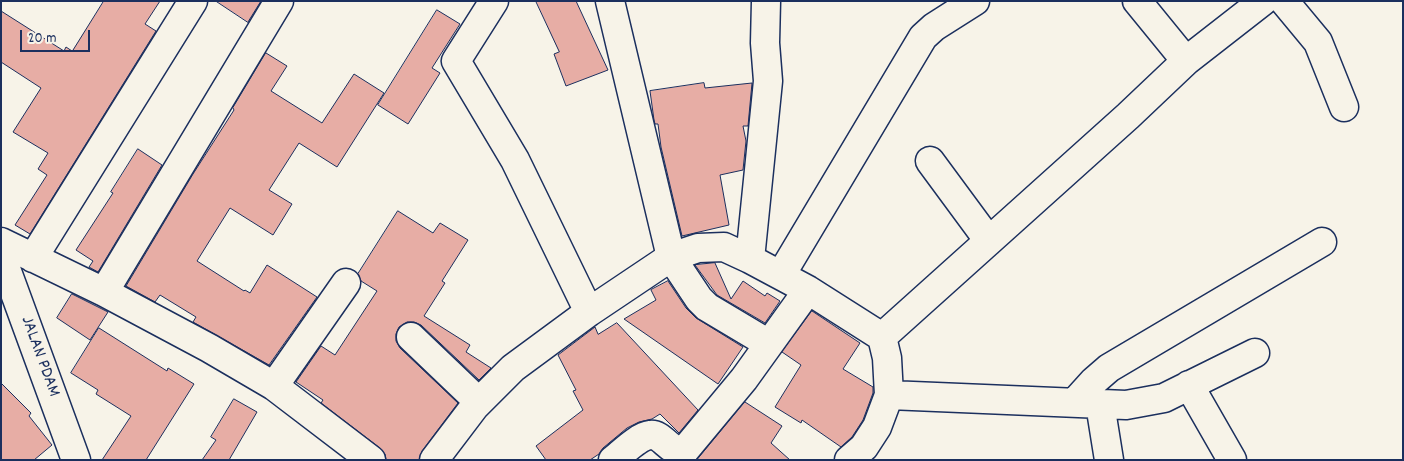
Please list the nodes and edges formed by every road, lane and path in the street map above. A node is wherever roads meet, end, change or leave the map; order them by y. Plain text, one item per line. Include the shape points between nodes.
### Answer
1 (193, 1) edge
2 (279, 1) edge
3 (494, 1) edge
4 (610, 1) edge
5 (766, 1) edge
6 (974, 1) edge
7 (1136, 1) edge
8 (1263, 1) edge
9 (1284, 1) edge
10 (1186, 61) junction
11 (1344, 107) dead end
12 (930, 161) dead end
13 (989, 241) junction
14 (1, 242) edge
15 (1322, 242) dead end
16 (1, 255) edge
17 (671, 257) junction
18 (32, 258) junction
19 (750, 259) junction
20 (781, 275) junction
21 (346, 283) dead end
22 (808, 290) junction
23 (104, 292) junction
24 (589, 312) junction
25 (411, 337) dead end
26 (882, 337) junction
27 (769, 344) junction
28 (1254, 353) dead end
29 (1189, 385) junction
30 (274, 386) junction
31 (890, 395) junction
32 (479, 402) junction
33 (1088, 403) junction
34 (76, 460) edge
35 (372, 460) edge
36 (434, 460) edge
37 (613, 460) edge
38 (849, 460) edge
39 (1109, 460) edge
40 (1232, 460) edge

1 - 18 street
2 - 23 street
3 - 24 street via 456,62 515,160
4 - 17 street
5 - 19 street via 768,81
6 - 20 street via 923,37
7 - 10 street
8 - 10 street
9 - 11 street via 1318,42
10 - 13 street
12 - 13 street
13 - 26 street
14 - 18 street
15 - 33 street via 1109,368 1094,381
16 - 34 street, JALAN PDAM
17 - 19 street via 698,248 724,247
17 - 24 street
17 - 27 street via 707,307
18 - 23 street
19 - 20 street
20 - 22 street
21 - 30 street
22 - 26 street
22 - 27 street
23 - 30 street
24 - 32 street via 513,368
25 - 32 street
26 - 31 street
27 - 37 street via 685,450 675,450 650,434
28 - 29 street
29 - 33 street via 1164,398 1126,405
29 - 40 street
30 - 35 street
31 - 33 street
31 - 38 street via 877,427 864,447
32 - 36 street
33 - 39 street

